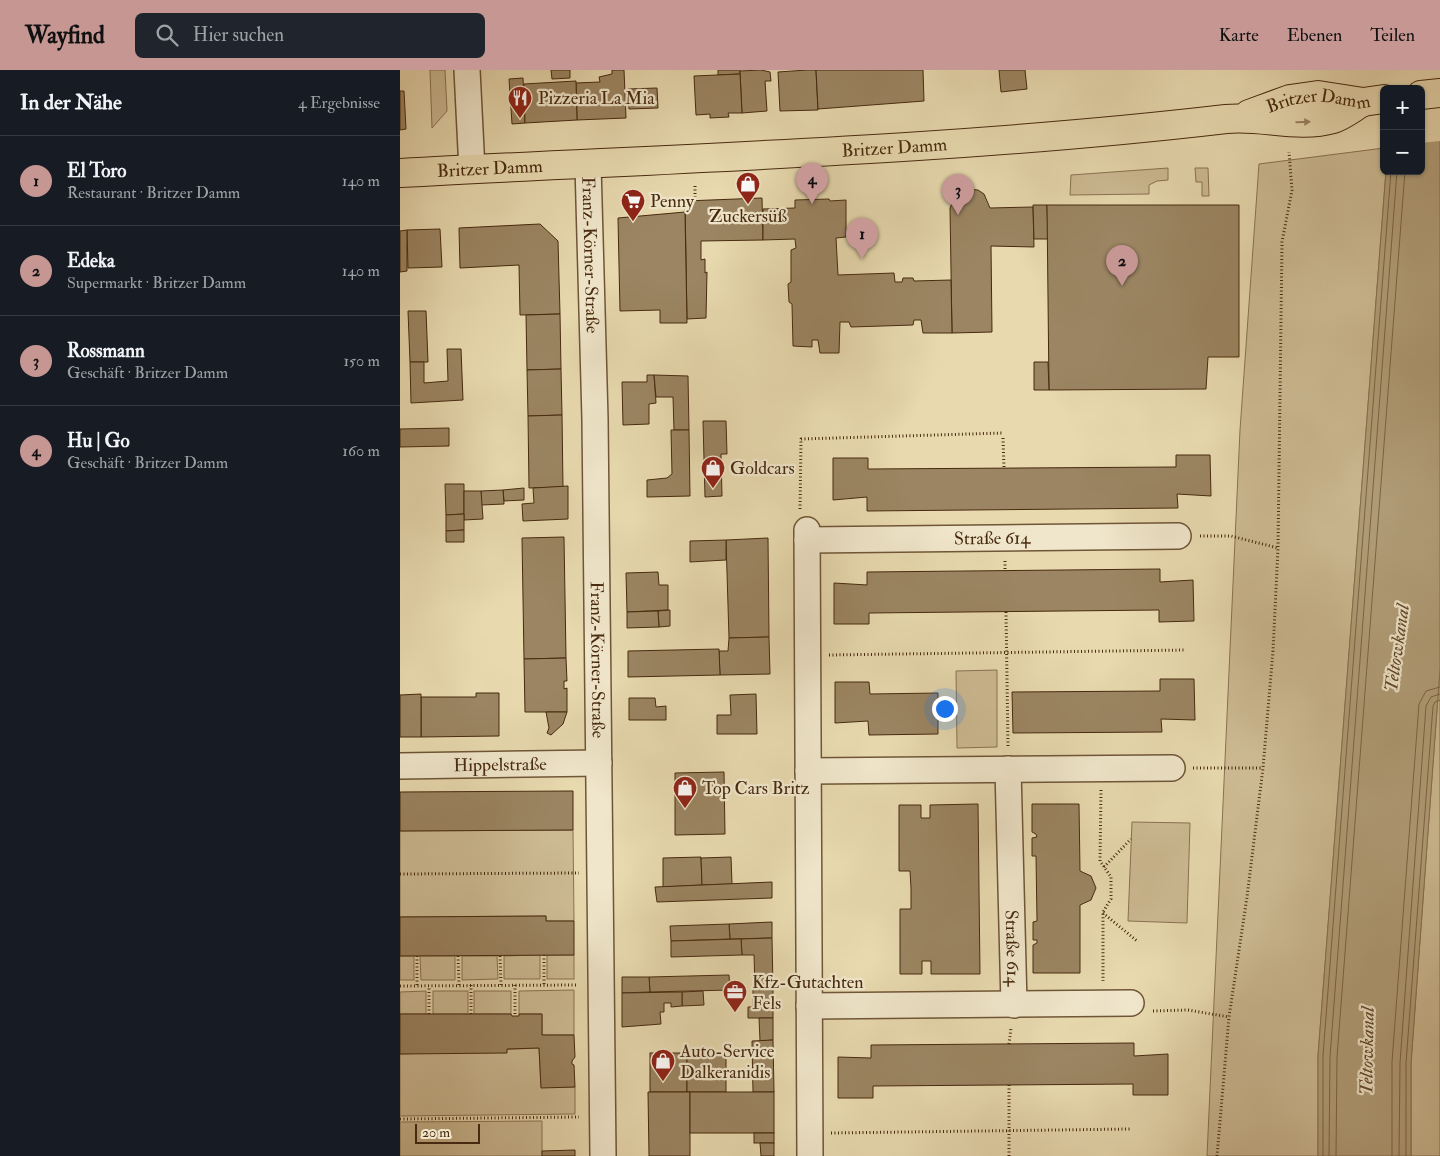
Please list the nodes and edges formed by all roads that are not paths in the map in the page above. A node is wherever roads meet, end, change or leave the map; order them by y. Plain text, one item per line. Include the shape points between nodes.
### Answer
1 (467, 70) edge
2 (1440, 93) edge
3 (1425, 95) edge
4 (1373, 100) edge
5 (588, 165) junction
6 (472, 170) junction
7 (400, 173) edge
8 (1178, 536) road end
9 (599, 764) junction
10 (400, 766) edge
11 (1172, 768) road end
12 (1008, 769) junction
13 (808, 771) junction
14 (1131, 1003) road end
15 (1014, 1005) junction
16 (809, 1006) junction
17 (810, 1145) edge
18 (603, 1156) edge

1 - 6 street
2 - 3 main road
4 - 5 main road, Britzer Damm via 1318,95 1290,99 1237,118 1158,127
5 - 6 main road, Britzer Damm
5 - 9 street, Franz-Körner-Straße
6 - 7 main road, Britzer Damm
8 - 13 street, Straße 614 via 807,535
9 - 10 street, Hippelstraße
9 - 18 street, Franz-Körner-Straße
11 - 12 street
12 - 13 street
12 - 15 street, Straße 614
13 - 16 street
14 - 15 street, Straße 614
15 - 16 street, Straße 614
16 - 17 street

